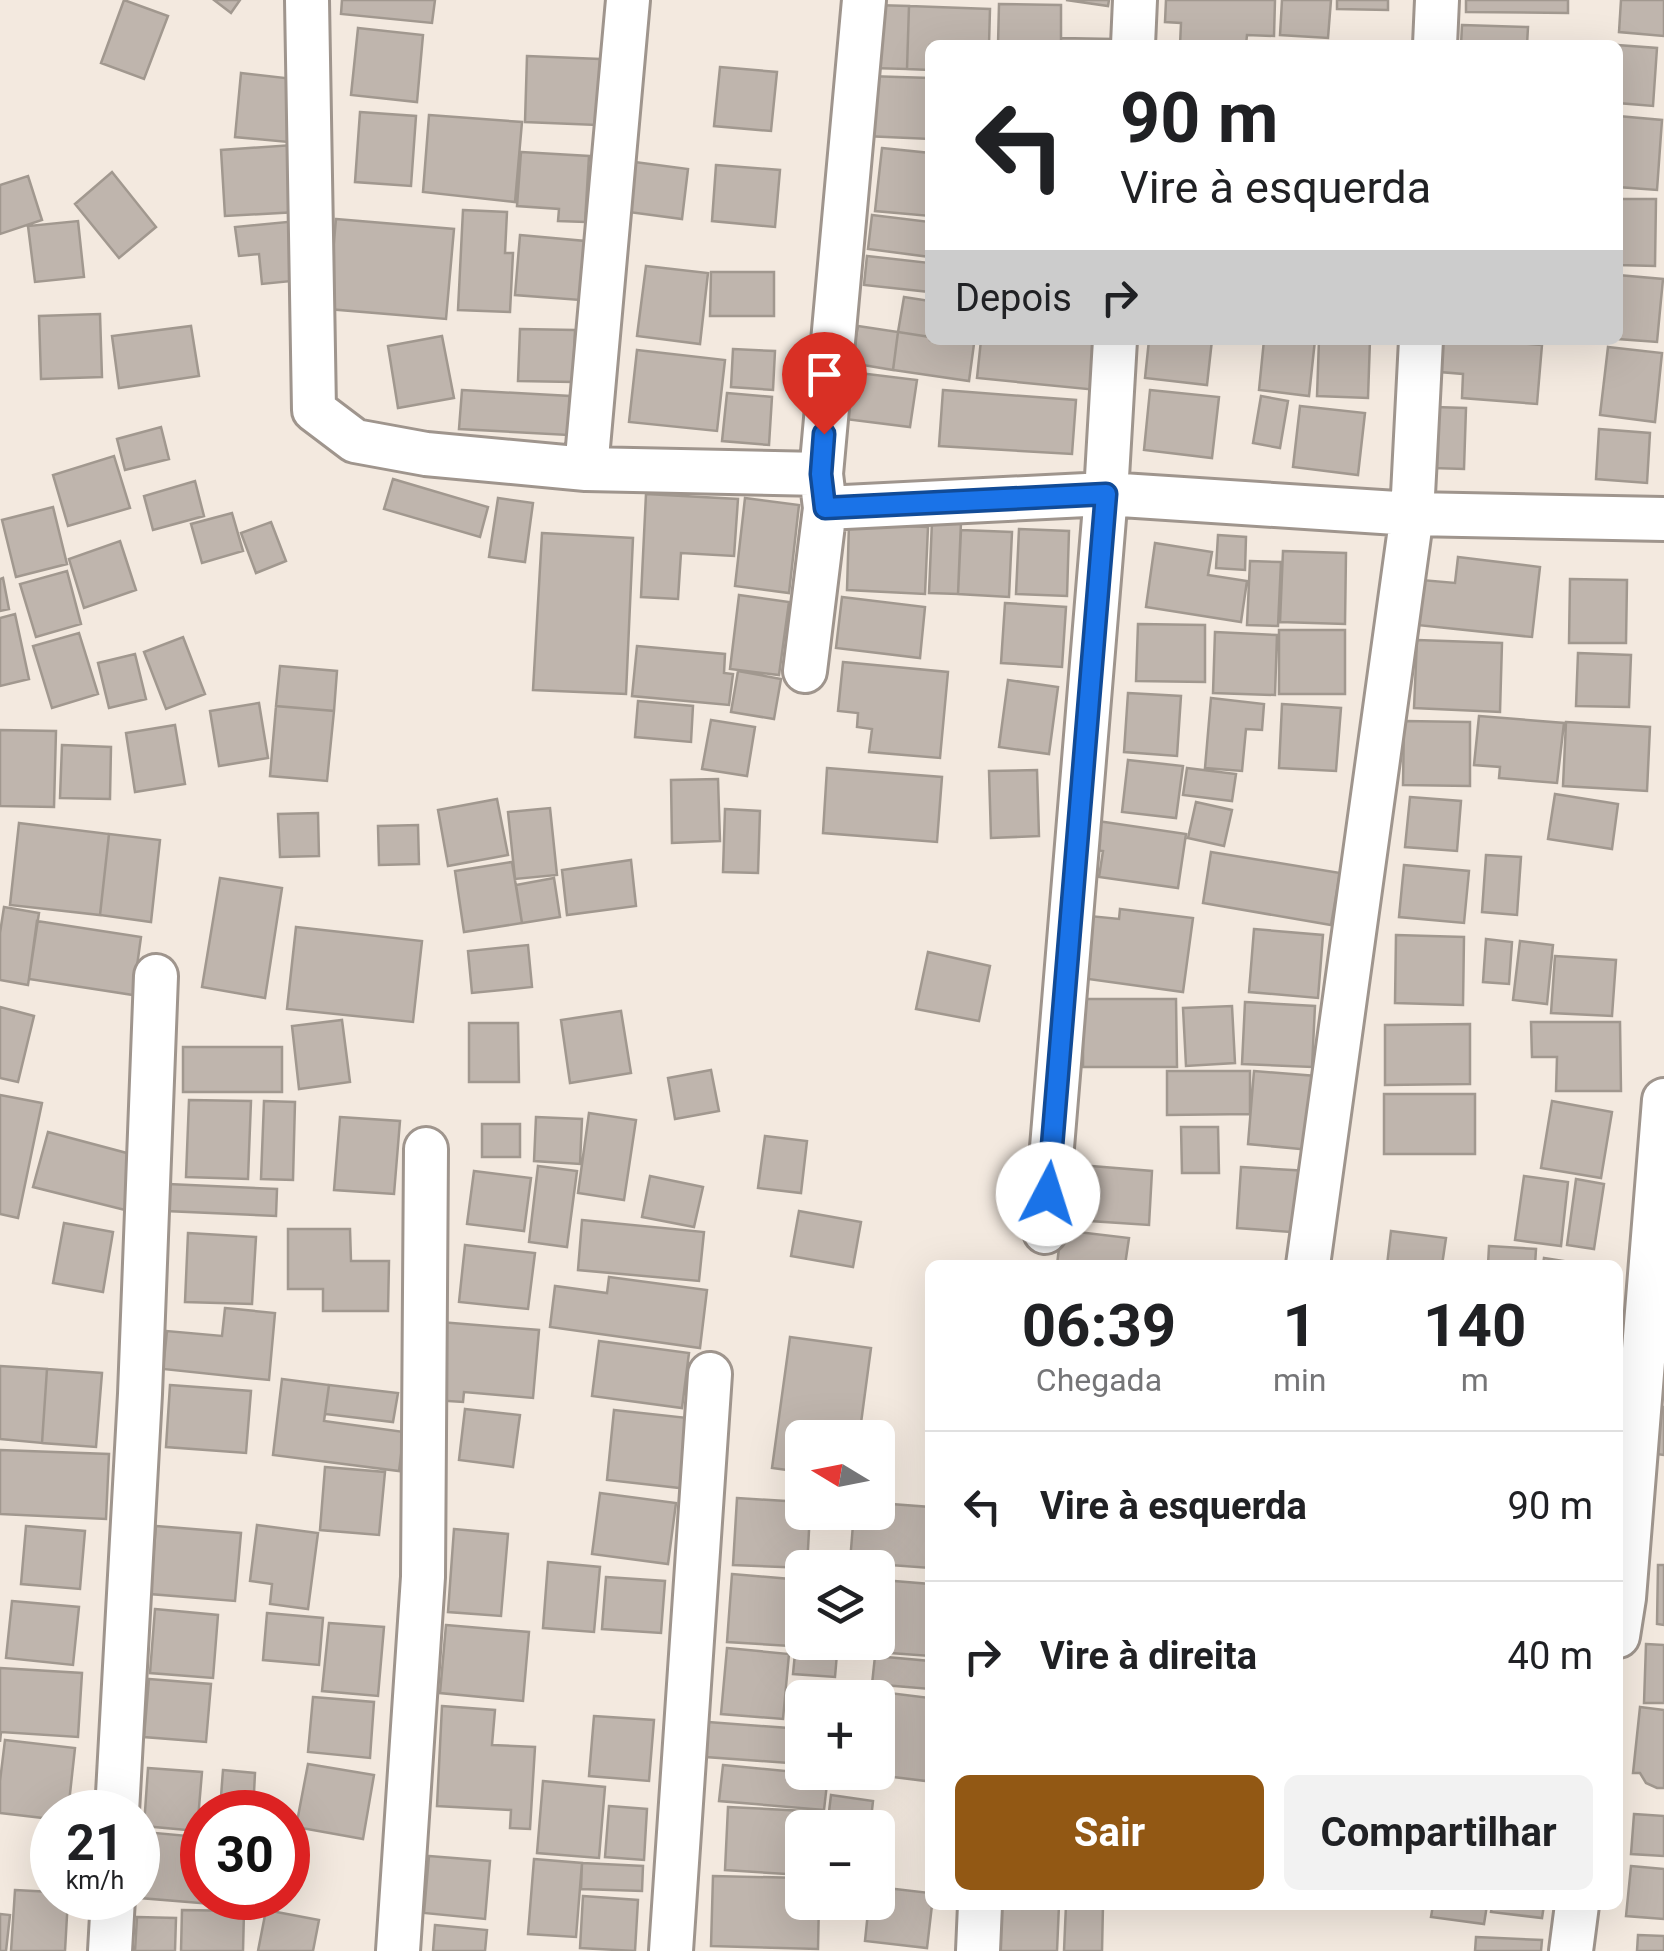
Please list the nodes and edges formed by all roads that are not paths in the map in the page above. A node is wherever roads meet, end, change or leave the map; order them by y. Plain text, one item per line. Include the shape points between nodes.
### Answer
1 (307, 0) edge
2 (628, 0) edge
3 (864, 0) edge
4 (1136, 0) edge
5 (1437, 0) edge
6 (1133, 40) edge
7 (1435, 40) edge
8 (1116, 345) edge
9 (1421, 345) edge
10 (586, 470) junction
11 (823, 491) junction
12 (1106, 494) junction
13 (1412, 514) junction
14 (1664, 519) edge
15 (805, 671) dead end
16 (156, 976) dead end
17 (1664, 1100) edge
18 (426, 1149) dead end
19 (1045, 1232) dead end
20 (1309, 1260) edge
21 (710, 1374) dead end
22 (1623, 1575) edge
23 (118, 1790) edge
24 (980, 1910) edge
25 (1575, 1910) edge
26 (111, 1920) edge
27 (110, 1951) edge
28 (398, 1951) edge
29 (671, 1951) edge
30 (978, 1951) edge
31 (1571, 1951) edge

1 - 10 street via 314,410 355,441
2 - 10 street
3 - 11 street
4 - 6 street
5 - 7 street
8 - 12 street
9 - 13 street
10 - 11 street
11 - 12 street
11 - 15 street
12 - 13 street
12 - 19 street
13 - 14 street
13 - 20 street
16 - 23 street
17 - 22 street
18 - 28 street via 423,1578
21 - 29 street
24 - 30 street
25 - 31 street
26 - 27 street

